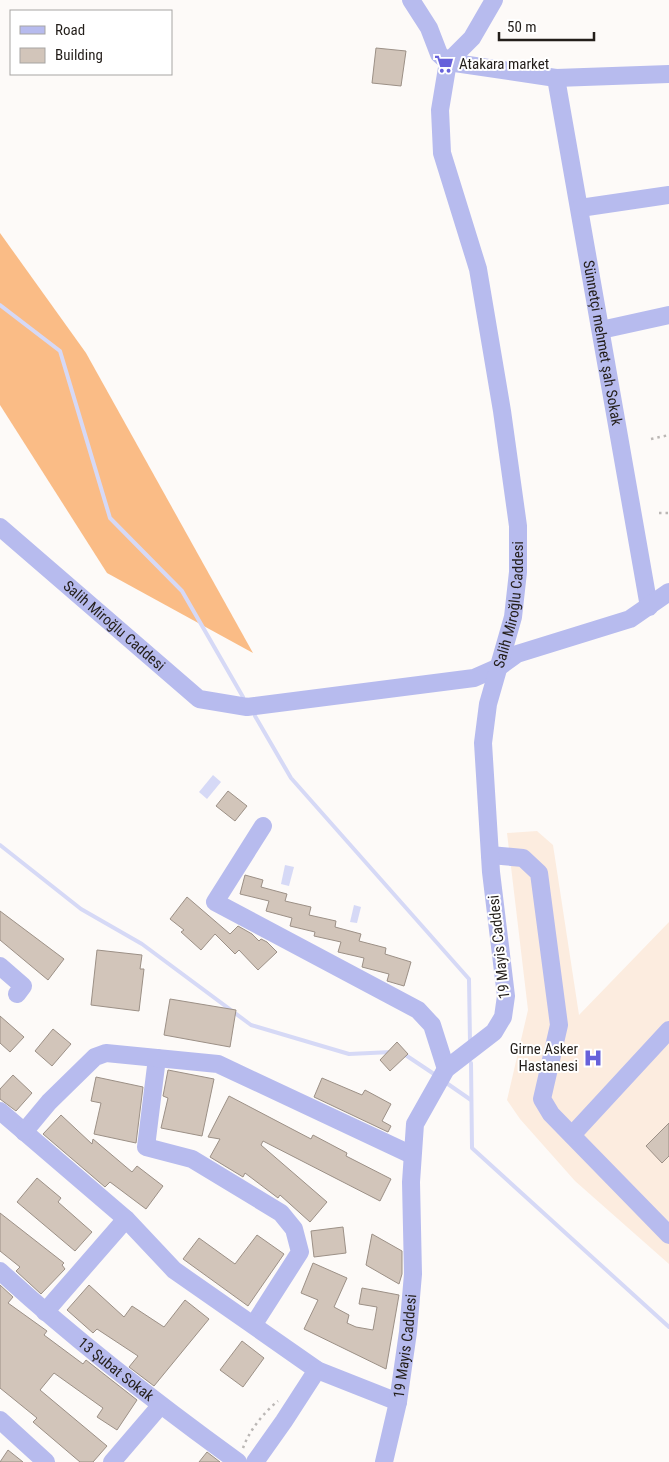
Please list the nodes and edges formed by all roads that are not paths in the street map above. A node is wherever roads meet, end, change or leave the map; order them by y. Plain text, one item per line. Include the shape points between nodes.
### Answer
1 (411, 0) edge
2 (494, 0) edge
3 (448, 62) junction
4 (669, 74) edge
5 (556, 78) junction
6 (669, 195) edge
7 (580, 208) junction
8 (669, 315) edge
9 (601, 330) junction
10 (0, 527) edge
11 (669, 592) edge
12 (649, 607) junction
13 (499, 667) junction
14 (263, 826) dead end
15 (490, 856) junction
16 (0, 966) edge
17 (17, 994) dead end
18 (669, 1030) edge
19 (157, 1058) junction
20 (446, 1069) junction
21 (0, 1111) edge
22 (24, 1132) junction
23 (572, 1136) junction
24 (412, 1155) junction
25 (126, 1219) junction
26 (669, 1235) edge
27 (0, 1271) edge
28 (45, 1312) junction
29 (254, 1324) junction
30 (317, 1370) junction
31 (398, 1402) junction
32 (160, 1406) junction
33 (0, 1420) edge
34 (46, 1462) edge
35 (112, 1462) edge
36 (238, 1462) edge
37 (255, 1462) edge
38 (384, 1462) edge

1 - 3 street via 439,54
2 - 3 street via 472,38
3 - 5 street
3 - 13 street, Salih Miroğlu Caddesi via 440,110 442,153 478,269 518,526 518,572 513,617
4 - 5 street
5 - 7 street, Sünnetçi mehmet şah Sokak
6 - 7 street
7 - 9 street, Sünnetçi mehmet şah Sokak
8 - 9 street
9 - 12 street, Sünnetçi mehmet şah Sokak
10 - 13 street, Salih Miroğlu Caddesi via 199,700 247,707 474,678
11 - 12 street
12 - 13 street via 630,619 517,654
13 - 15 street, 19 Mayis Caddesi via 488,704 483,743
14 - 20 street via 215,902 418,1010 432,1025
15 - 20 street, 19 Mayis Caddesi via 506,996 504,1017 494,1032
15 - 23 street via 523,858 539,873 559,1025 542,1099
16 - 17 street via 23,986
18 - 23 street
19 - 22 street via 106,1053 95,1057
19 - 24 street via 218,1064
19 - 29 street via 146,1147 192,1159 281,1213 294,1229 300,1252
20 - 24 street, 19 Mayis Caddesi via 415,1124
21 - 22 street
22 - 25 street
23 - 26 street
24 - 31 street, 19 Mayis Caddesi via 413,1274
25 - 28 street
25 - 29 street via 174,1270
27 - 28 street, 13 Şubat Sokak
28 - 32 street, 13 Şubat Sokak
29 - 30 street
30 - 31 street
30 - 37 street
31 - 38 street, 19 Mayis Caddesi
32 - 35 street
32 - 36 street, 13 Şubat Sokak
33 - 34 street

